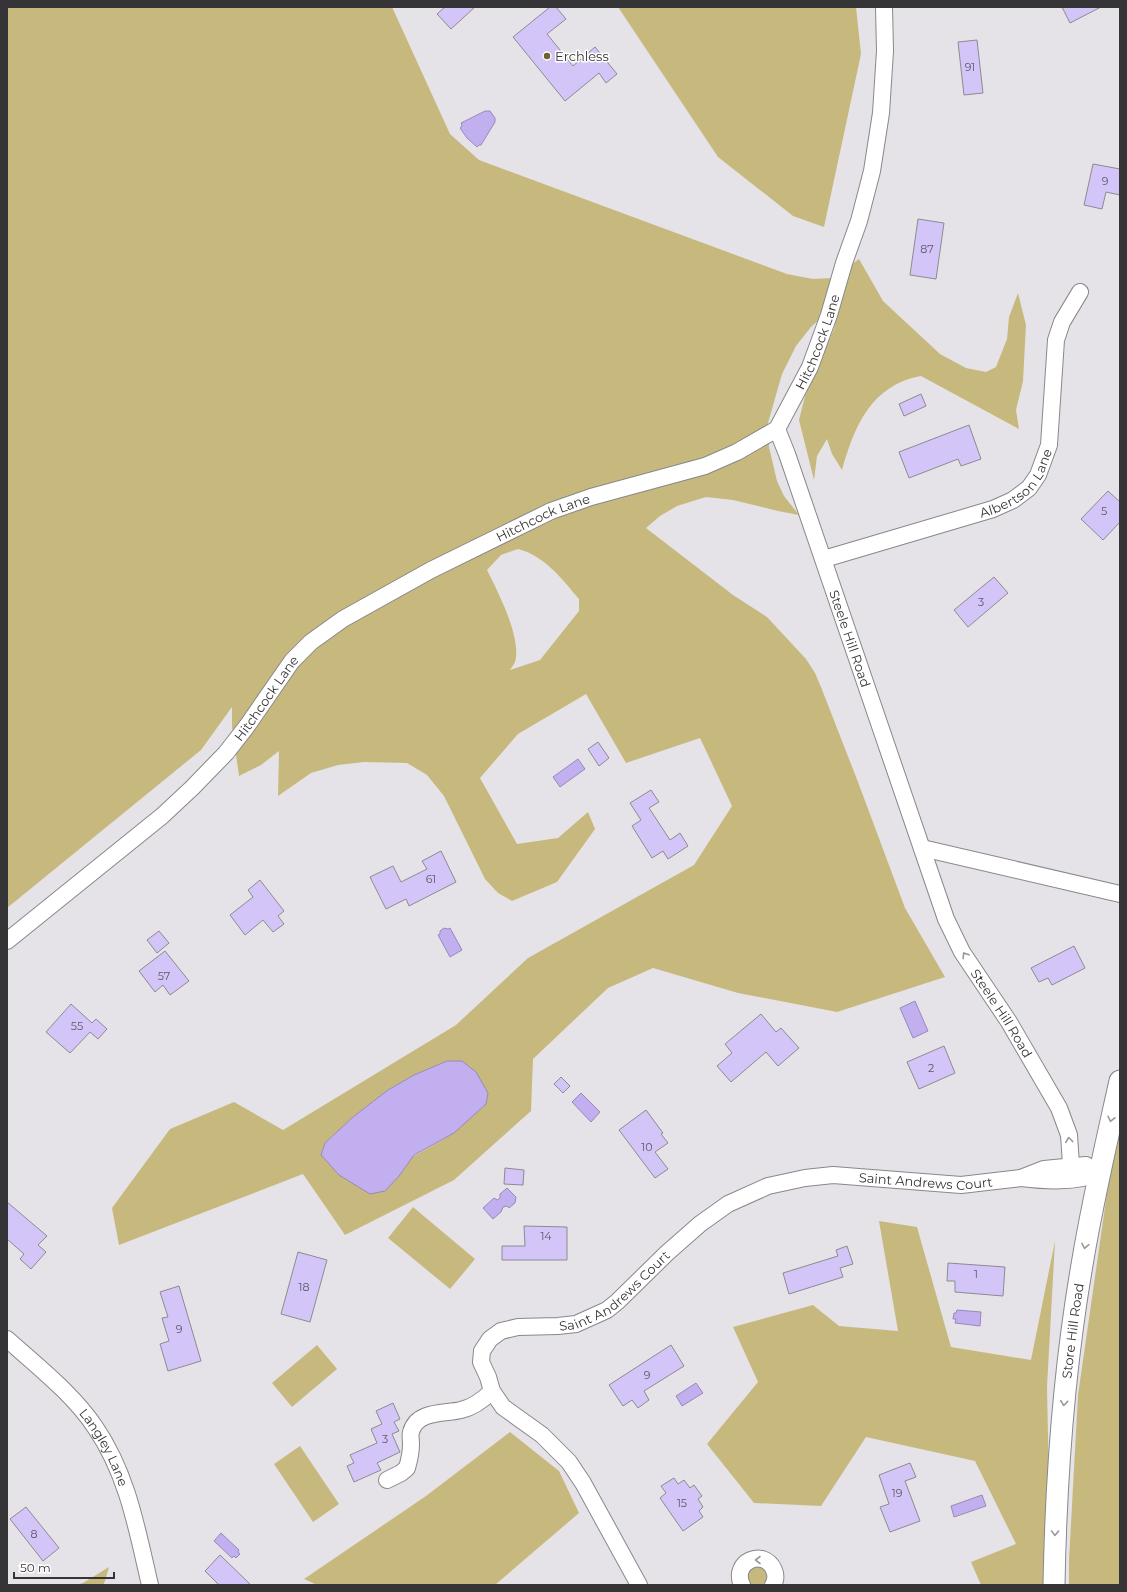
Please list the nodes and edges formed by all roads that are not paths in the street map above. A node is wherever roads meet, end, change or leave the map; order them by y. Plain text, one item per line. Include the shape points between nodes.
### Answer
1 (884, 7) edge
2 (1080, 292) dead end
3 (777, 429) junction
4 (824, 559) junction
5 (922, 848) junction
6 (1120, 894) edge
7 (7, 940) edge
8 (1120, 1081) edge
9 (1072, 1172) junction
10 (1099, 1173) junction
11 (7, 1339) edge
12 (492, 1391) junction
13 (387, 1480) dead end
14 (150, 1585) edge
15 (639, 1585) edge
16 (742, 1585) edge
17 (773, 1585) edge
18 (1054, 1585) edge

1 - 3 street, Hitchcock Lane via 885,51 881,113 872,171 859,221 810,367
2 - 4 street, Albertson Lane via 1062,322 1056,340 1049,445 1038,475 1028,488 1013,500 993,509
3 - 4 street, Steele Hill Road
3 - 7 street, Hitchcock Lane via 737,452 705,466 591,497 551,511 431,570 343,619 311,642 292,661 247,726 192,788 162,816
4 - 5 street, Steele Hill Road
5 - 6 street
9 -> 5 street, Steele Hill Road via 1069,1135 1059,1108 1009,1022 962,952 946,919
8 -> 10 main road, Store Hill Road
9 - 10 street, Saint Andrews Court via 1086,1165
9 - 12 street, Saint Andrews Court via 1044,1169 1021,1178 961,1185 833,1175 768,1186 728,1204 700,1224 607,1310 576,1324 518,1327 501,1331 490,1339 482,1350 481,1362
10 -> 18 main road, Store Hill Road via 1082,1259 1063,1404
11 - 14 street, Langley Lane via 77,1404 113,1457 129,1496
12 - 13 street via 481,1402 472,1406 438,1412 416,1423 411,1432 407,1468
12 - 15 street, Saint Andrews Court via 503,1407 542,1435 569,1462
17 -> 16 street via 773,1568 766,1560 754,1558 741,1569

